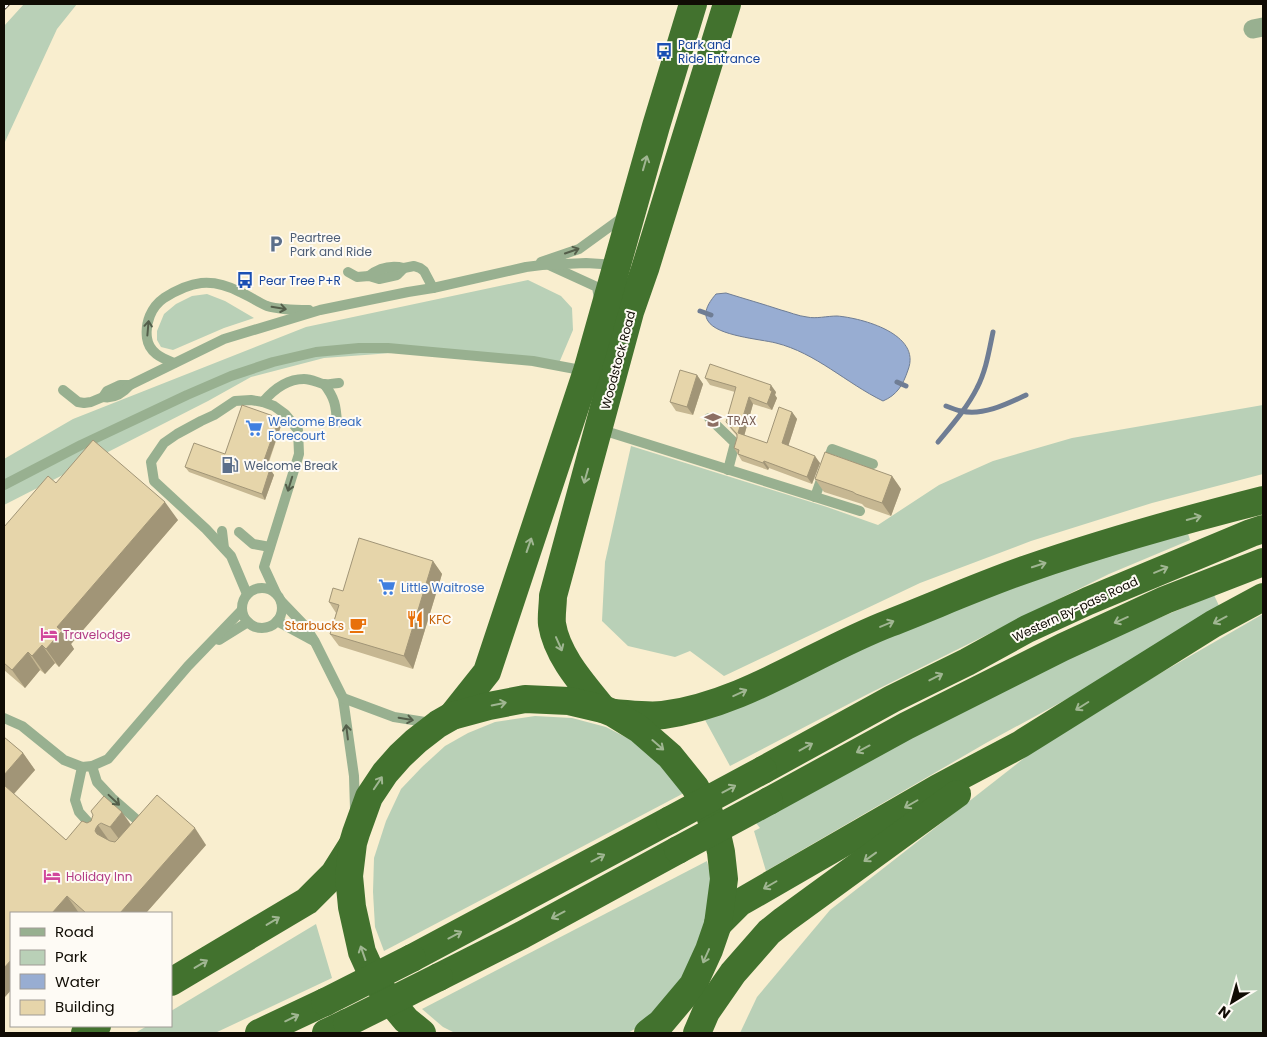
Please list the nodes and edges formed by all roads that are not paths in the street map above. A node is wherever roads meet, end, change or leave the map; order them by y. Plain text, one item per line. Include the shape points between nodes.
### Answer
1 (683, 4) edge
2 (693, 4) edge
3 (727, 4) edge
4 (674, 33) dead end
5 (714, 45) junction
6 (659, 80) dead end
7 (656, 126) junction
8 (634, 201) junction
9 (549, 265) junction
10 (526, 267) junction
11 (631, 267) junction
12 (348, 272) dead end
13 (433, 288) junction
14 (320, 310) junction
15 (630, 312) junction
16 (602, 317) junction
17 (174, 363) junction
18 (587, 371) junction
19 (339, 383) dead end
20 (324, 384) junction
21 (63, 390) dead end
22 (263, 402) junction
23 (214, 415) junction
24 (709, 418) dead end
25 (337, 423) dead end
26 (208, 424) dead end
27 (599, 430) junction
28 (874, 464) dead end
29 (728, 470) junction
30 (4, 485) edge
31 (815, 497) junction
32 (1263, 500) edge
33 (860, 511) dead end
34 (1263, 528) edge
35 (222, 531) dead end
36 (239, 532) dead end
37 (270, 547) junction
38 (224, 548) junction
39 (1263, 562) edge
40 (247, 594) junction
41 (279, 597) junction
42 (1263, 597) edge
43 (242, 610) junction
44 (248, 622) junction
45 (277, 622) junction
46 (315, 642) junction
47 (207, 647) junction
48 (343, 698) junction
49 (608, 711) junction
50 (4, 718) edge
51 (445, 720) junction
52 (1021, 744) junction
53 (87, 767) junction
54 (98, 833) edge
55 (140, 833) edge
56 (355, 838) junction
57 (718, 924) junction
58 (172, 981) edge
59 (693, 985) junction
60 (336, 1028) edge
61 (259, 1033) edge
62 (422, 1033) edge
63 (648, 1033) edge
64 (677, 1033) edge
65 (697, 1033) edge

1 - 4 lane
2 - 7 highway
3 - 5 highway, Woodstock Road
5 - 11 highway, Woodstock Road
5 - 15 lane via 710,84 654,269
6 - 7 lane
8 -> 7 highway
10 -> 8 lane via 579,249 619,220
8 - 11 highway
9 - 10 lane
9 - 11 lane via 586,263
9 - 16 lane via 597,287
10 - 13 lane
11 - 15 highway, Woodstock Road
11 - 16 highway, Woodstock Road
12 - 13 lane via 357,277 369,276 376,270 414,266 424,271
13 - 14 lane
14 - 17 lane via 224,339
17 -> 14 lane via 153,352 147,341 146,328 154,307 185,286 205,283 227,286 268,306
15 - 27 highway, Woodstock Road
16 - 18 highway, Woodstock Road
17 - 21 lane via 110,398 78,402
18 - 30 lane via 533,361 388,348 316,352 273,362 187,394
51 -> 18 highway, Woodstock Road via 487,672
19 - 20 lane
20 - 22 lane via 302,379 284,383
20 - 25 lane via 336,404
22 - 23 lane via 235,400
22 -> 37 lane via 286,414 298,430 299,454
23 - 26 lane
23 - 38 lane via 164,443 150,462 154,481
24 - 29 lane via 735,443
27 - 29 lane
27 -> 49 highway, Woodstock Road via 553,596 552,622 557,642 573,670
28 - 31 lane via 832,449
29 - 31 lane
31 - 33 lane
49 -> 32 highway via 662,715 730,698 885,625 1026,570 1174,523
61 -> 34 highway, Western By-pass Road, bridge via 412,958 1027,629
35 - 38 lane
36 - 37 lane via 252,544
37 - 41 lane via 264,567
38 - 40 lane via 231,556
39 -> 60 highway, bridge via 1165,600 1062,647 906,726 530,930
40 - 41 lane via 264,588 271,589
40 - 43 lane
41 - 45 lane via 282,612
41 - 46 lane
42 -> 52 highway via 1213,624
43 - 44 lane
43 - 47 lane
44 - 45 lane via 266,628
44 - 47 lane
45 - 46 lane
46 - 48 lane
47 - 53 lane via 108,759
48 -> 51 lane via 394,716
56 -> 48 lane via 354,776
51 -> 49 highway via 489,706 526,700 569,701
49 -> 57 highway via 639,730 670,756 695,787 709,813 717,834 724,879
50 - 53 lane via 22,726 64,760
56 -> 51 highway via 369,797 385,773 416,741
52 -> 57 highway via 739,903
52 -> 65 highway via 770,932 733,973 706,1012
53 - 54 lane via 75,800 79,812
53 -> 55 lane via 112,798 145,827
58 -> 56 highway via 307,901 334,874
62 -> 56 highway via 386,996 362,952 349,876
57 -> 59 highway
59 - 63 highway via 661,1023
59 - 64 highway

